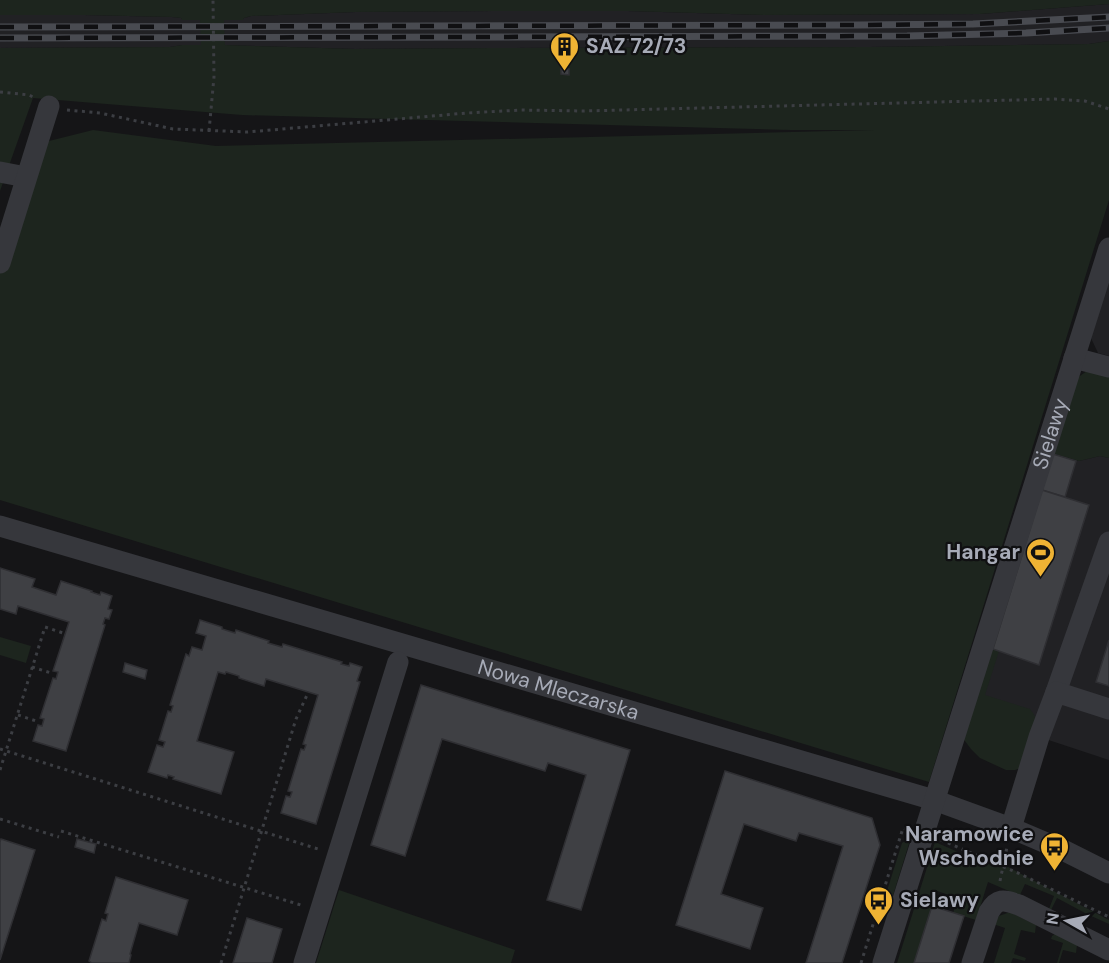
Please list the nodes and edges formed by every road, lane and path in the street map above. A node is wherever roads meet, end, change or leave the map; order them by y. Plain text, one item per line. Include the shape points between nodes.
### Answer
1 (213, 0) edge
2 (0, 92) edge
3 (49, 106) junction
4 (1109, 109) edge
5 (210, 131) junction
6 (0, 171) edge
7 (27, 177) junction
8 (1109, 248) edge
9 (0, 263) edge
10 (1074, 358) junction
11 (1109, 367) edge
12 (0, 525) edge
13 (1109, 542) edge
14 (63, 633) dead end
15 (398, 662) dead end
16 (32, 667) junction
17 (51, 673) dead end
18 (1056, 692) junction
19 (307, 695) dead end
20 (1109, 709) edge
21 (17, 715) junction
22 (36, 721) dead end
23 (0, 749) edge
24 (6, 750) junction
25 (0, 770) edge
26 (934, 800) junction
27 (0, 819) edge
28 (1011, 828) junction
29 (61, 831) dead end
30 (262, 832) junction
31 (923, 835) junction
32 (59, 837) dead end
33 (337, 855) junction
34 (1003, 867) junction
35 (1109, 873) edge
36 (244, 888) junction
37 (999, 901) junction
38 (320, 910) junction
39 (1109, 917) edge
40 (1109, 950) edge
41 (221, 963) edge
42 (304, 963) edge
43 (861, 963) edge
44 (883, 963) edge
45 (972, 963) edge

1 - 5 path
2 - 3 path via 29,95
3 - 5 path via 173,129
3 - 7 street
4 - 5 path via 1085,101 1056,99 521,110 248,132
6 - 7 street
7 - 9 street
8 - 10 street, Sielawy
10 - 11 street
10 - 26 street, Sielawy
12 - 26 street, Nowa Mleczarska
13 - 18 street
14 - 16 path via 45,627
15 - 33 street
16 - 17 path
16 - 21 path
18 - 20 street
18 - 28 street
19 - 30 path
21 - 22 path
21 - 24 path
23 - 24 path
24 - 25 path
24 - 30 path
26 - 28 street, Nowa Mleczarska
26 - 31 street, Sielawy
27 - 32 path
28 - 34 path
28 - 35 street, Nowa Mleczarska
29 - 36 path
30 - 33 path
30 - 36 path
31 - 34 path
31 - 43 path via 903,828
31 - 44 street, Sielawy
33 - 38 street
34 - 37 path
34 - 39 path
36 - 38 path
36 - 41 path
37 - 40 street via 1019,905
37 - 45 street via 989,912
38 - 42 street

